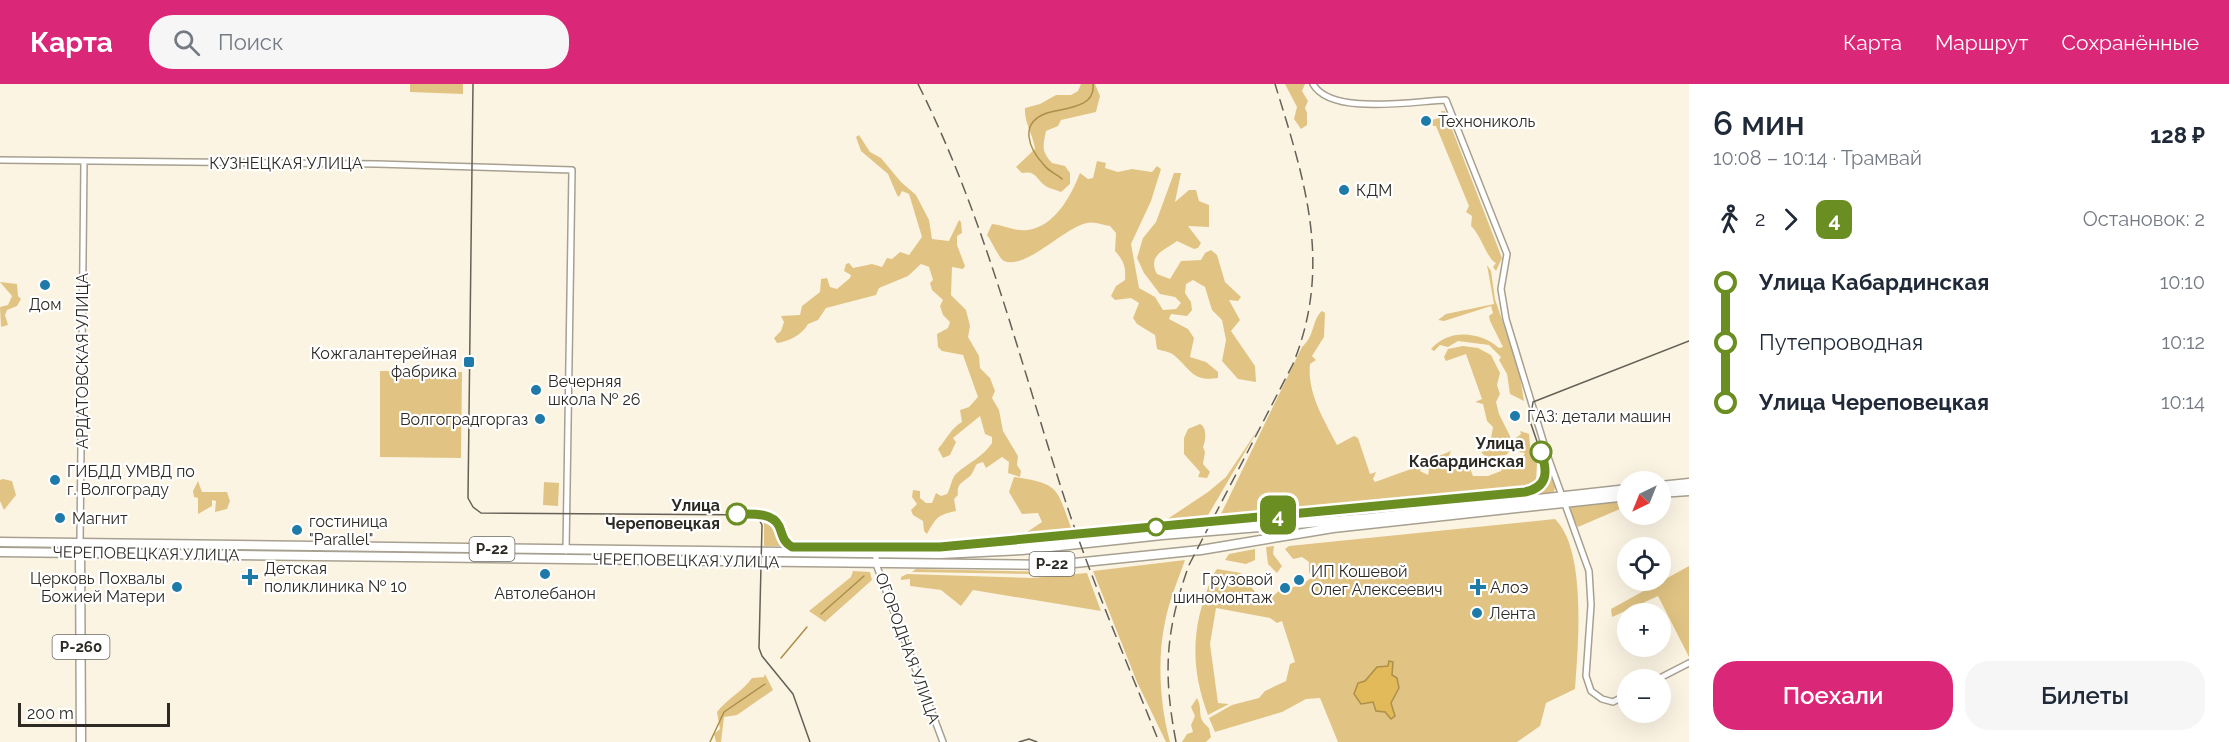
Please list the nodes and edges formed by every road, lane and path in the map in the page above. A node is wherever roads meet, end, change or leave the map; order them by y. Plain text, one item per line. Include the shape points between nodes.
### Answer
1 (1314, 84) edge
2 (0, 160) edge
3 (84, 161) junction
4 (1689, 483) edge
5 (1671, 485) edge
6 (1617, 491) edge
7 (1689, 491) edge
8 (1671, 492) edge
9 (1617, 496) edge
10 (1562, 499) junction
11 (1369, 521) junction
12 (0, 542) edge
13 (1060, 545) junction
14 (80, 548) junction
15 (0, 552) edge
16 (565, 554) junction
17 (876, 559) junction
18 (1049, 564) junction
19 (1689, 663) edge
20 (1671, 672) edge
21 (1617, 700) edge
22 (81, 742) edge
23 (943, 742) edge

1 - 10 street via 1317,91 1349,104 1446,100 1506,254 1502,289 1506,319
2 - 3 street, КУЗНЕЦКАЯ УЛИЦА
3 - 14 street, АРДАТОВСКАЯ УЛИЦА
3 - 16 street, КУЗНЕЦКАЯ УЛИЦА via 572,170
4 - 5 highway
6 - 10 highway, Р-22
7 - 8 highway
9 - 10 highway, Р-22
10 - 11 highway, Р-22
10 - 21 street via 1589,571 1586,676 1591,691 1602,699
11 - 13 highway, ЧЕРЕПОВЕЦКАЯ УЛИЦА / Р-22
11 - 18 highway, ЧЕРЕПОВЕЦКАЯ УЛИЦА / Р-22 via 1201,550
12 - 14 highway, ЧЕРЕПОВЕЦКАЯ УЛИЦА / Р-22
13 - 17 highway, ЧЕРЕПОВЕЦКАЯ УЛИЦА / Р-22
13 - 18 highway via 1045,550 1043,555
14 - 15 highway, ЧЕРЕПОВЕЦКАЯ УЛИЦА / Р-22
14 - 16 highway, ЧЕРЕПОВЕЦКАЯ УЛИЦА / Р-22
14 - 22 highway, АРДАТОВСКАЯ УЛИЦА / Р-260
16 - 17 highway, ЧЕРЕПОВЕЦКАЯ УЛИЦА / Р-22
17 - 18 highway, ЧЕРЕПОВЕЦКАЯ УЛИЦА / Р-22
17 - 23 street, ОГОРОДНАЯ УЛИЦА
19 - 20 street

